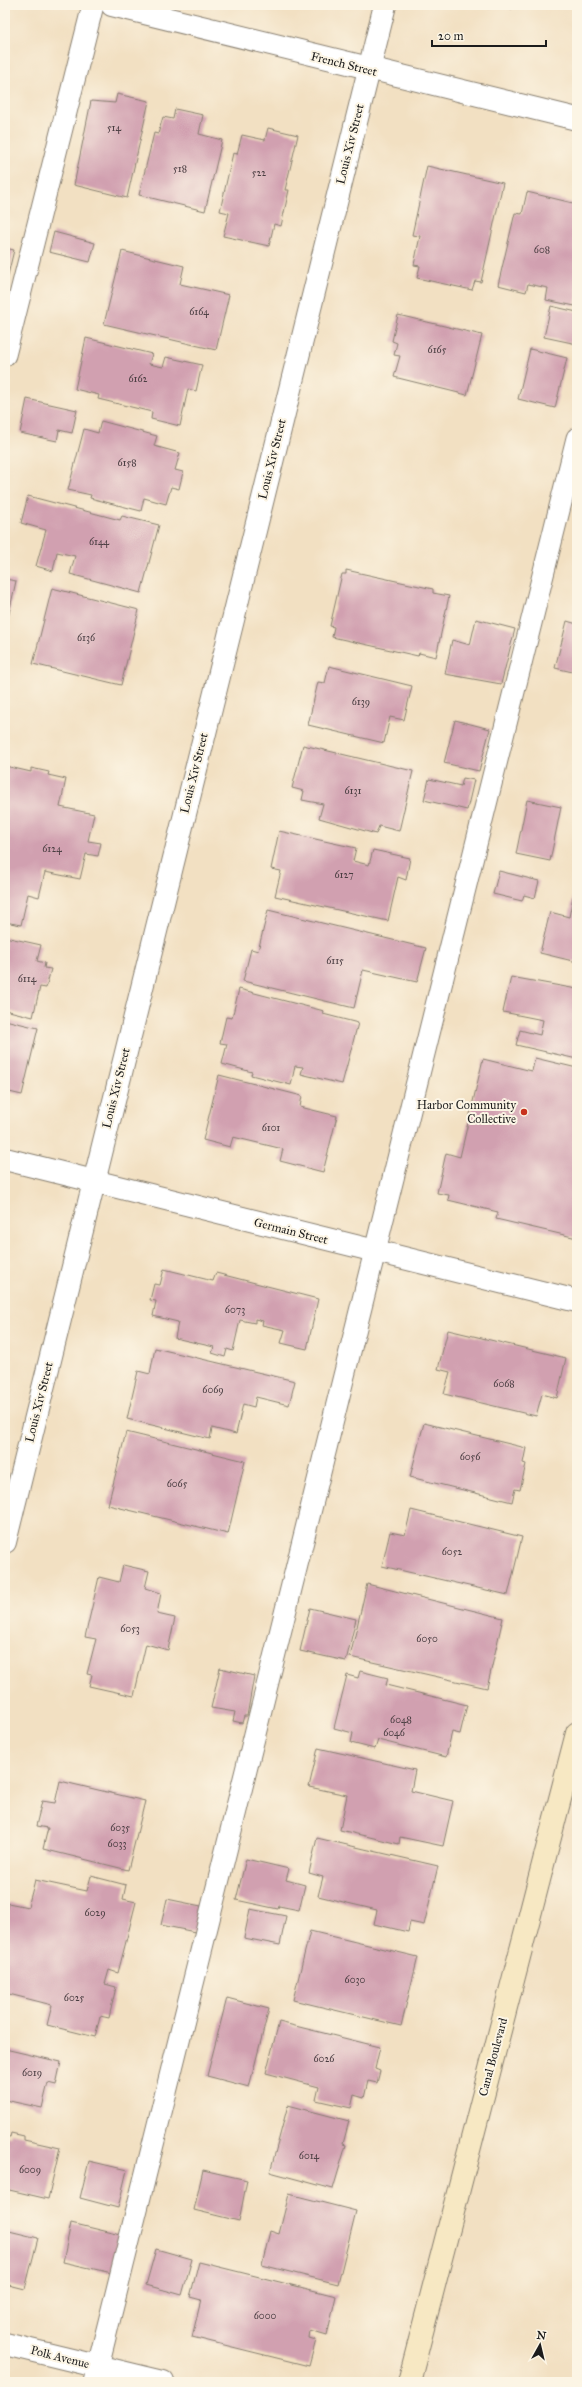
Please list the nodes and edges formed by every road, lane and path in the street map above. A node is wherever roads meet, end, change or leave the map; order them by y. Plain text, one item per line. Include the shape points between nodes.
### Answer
1 (93, 5) edge
2 (112, 5) edge
3 (385, 5) edge
4 (369, 70) junction
5 (577, 119) edge
6 (5, 355) edge
7 (577, 438) edge
8 (5, 1159) edge
9 (93, 1182) junction
10 (374, 1251) junction
11 (577, 1301) edge
12 (5, 1542) edge
13 (577, 1733) edge
14 (5, 2344) edge
15 (96, 2374) edge
16 (163, 2382) edge
17 (409, 2382) edge

1 - 6 lane
2 - 4 street, French Street
3 - 4 street, Louis Xiv Street
4 - 5 street, French Street
4 - 9 street, Louis Xiv Street
7 - 10 lane
8 - 9 street, Germain Street
9 - 10 street, Germain Street
9 - 12 street, Louis Xiv Street
10 - 11 street, Germain Street
10 - 15 lane
13 - 17 main road, Canal Boulevard
14 - 15 street, Polk Avenue
15 - 16 street, Polk Avenue

